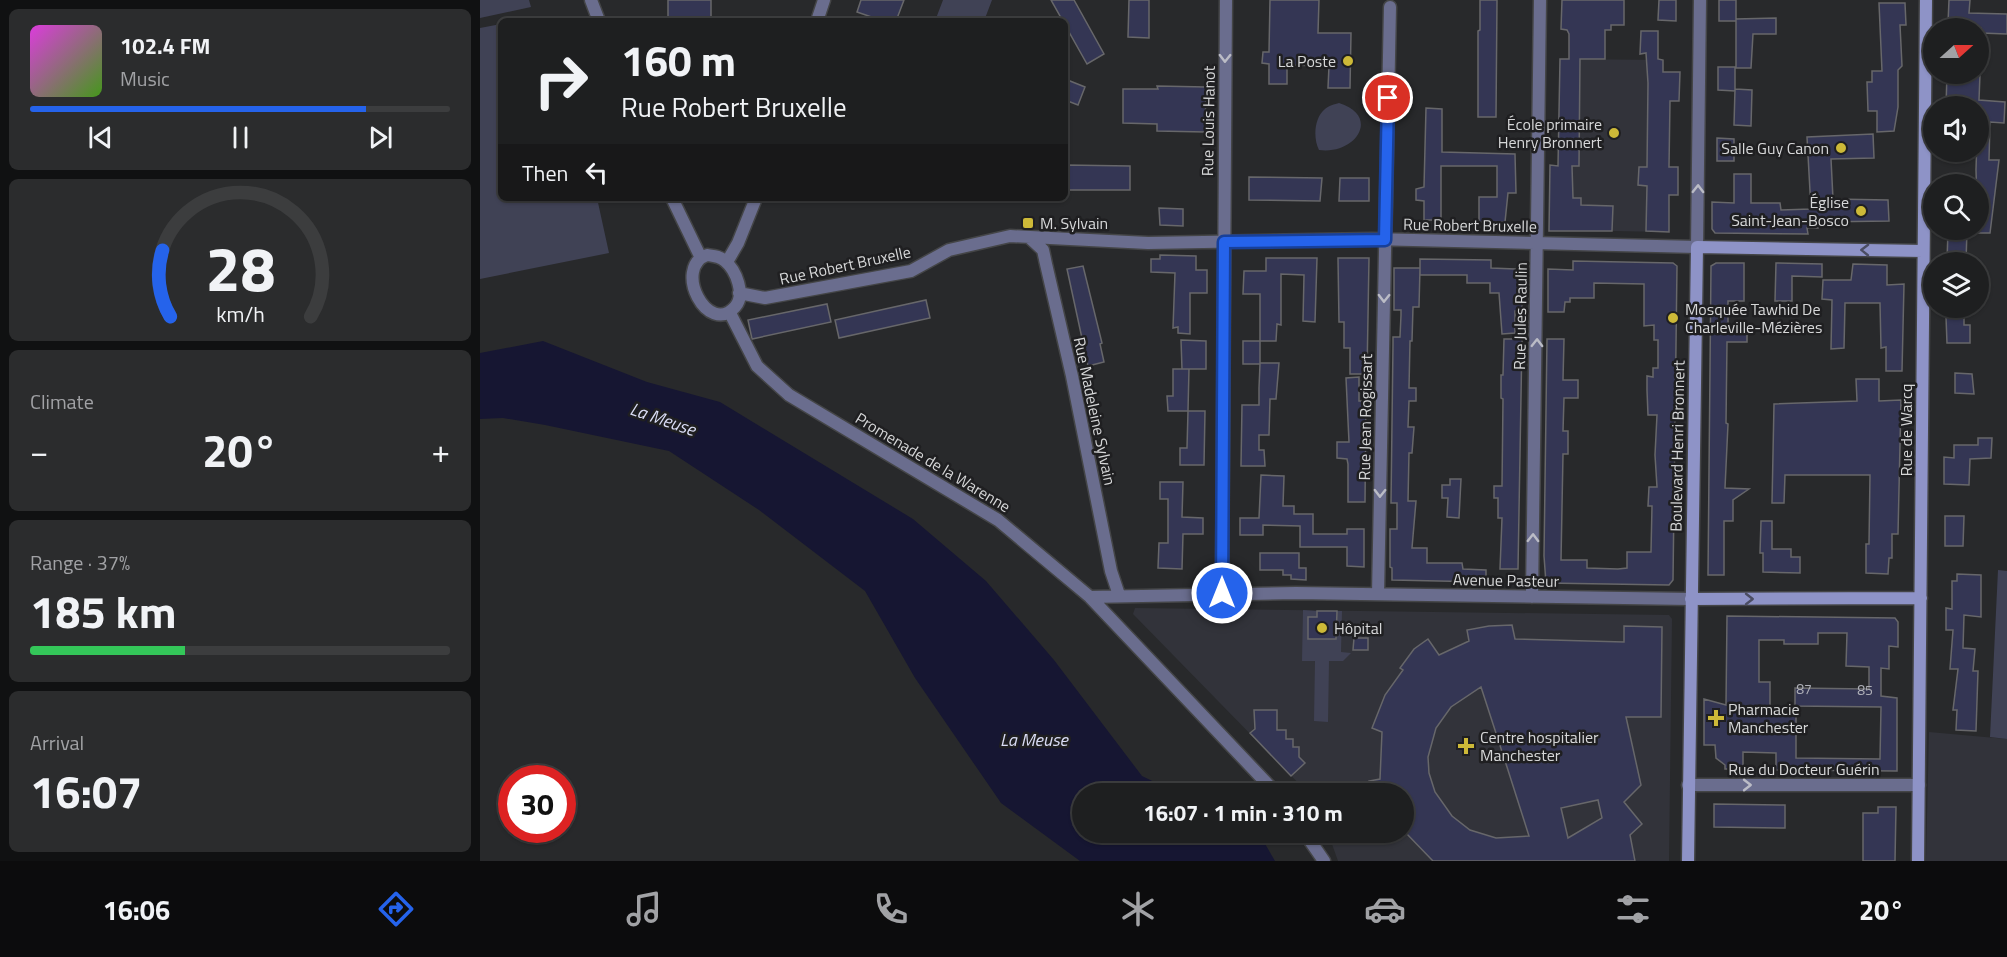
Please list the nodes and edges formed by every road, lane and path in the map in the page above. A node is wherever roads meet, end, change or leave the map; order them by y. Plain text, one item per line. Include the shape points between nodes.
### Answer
1 (591, 0) edge
2 (824, 0) edge
3 (1226, 0) edge
4 (1540, 0) edge
5 (1700, 0) edge
6 (1926, 0) edge
7 (1390, 8) dead end
8 (597, 18) edge
9 (818, 18) edge
10 (673, 201) edge
11 (755, 201) edge
12 (1030, 238) junction
13 (1385, 240) junction
14 (1224, 242) junction
15 (1538, 243) junction
16 (1697, 248) junction
17 (1923, 251) junction
18 (701, 258) junction
19 (727, 262) junction
20 (739, 293) junction
21 (730, 313) junction
22 (1222, 593) junction
23 (1378, 594) junction
24 (1119, 595) junction
25 (1090, 597) junction
26 (1532, 597) junction
27 (1921, 598) junction
28 (1691, 599) junction
29 (1266, 783) edge
30 (1688, 785) junction
31 (1919, 785) junction
32 (1312, 843) edge
33 (1324, 861) edge
34 (1688, 861) edge
35 (1918, 861) edge

1 - 8 street
2 - 9 street
3 -> 14 street, Rue Louis Hanot
4 - 15 street, Rue Jules Raulin
16 -> 5 street, Boulevard Henri Bronnert
6 - 17 main road, Rue de Warcq
7 - 13 street, Rue Jean Rogissart
10 - 18 street
11 - 19 street
12 - 14 street, Rue Robert Bruxelle
12 - 20 street, Rue Robert Bruxelle via 1010,236 949,250 911,271 807,292 765,298
12 - 24 street, Rue Madeleine Sylvain via 1043,250
13 - 14 street, Rue Robert Bruxelle
13 - 15 street, Rue Robert Bruxelle
13 -> 23 street, Rue Jean Rogissart
14 - 22 street, Rue Louis Hanot
15 - 16 street, Rue Robert Bruxelle
26 -> 15 street, Rue Jules Raulin
17 -> 16 main road, Rue Robert Bruxelle
16 - 28 main road, Boulevard Henri Bronnert
17 - 27 main road, Rue de Warcq
18 - 19 street via 718,256
18 - 21 street via 693,270 693,288 699,300 708,311 718,315
19 - 20 street
20 - 21 street via 738,303
21 - 25 street, Promenade de la Warenne via 757,366 789,394 998,520
22 - 23 street, Avenue Pasteur
22 - 24 street, Avenue Pasteur
23 - 26 street, Avenue Pasteur
24 - 25 street, Avenue Pasteur
25 - 29 street, Promenade de la Warenne
26 - 28 street, Avenue Pasteur
28 -> 27 main road, Avenue Pasteur
27 - 31 main road, Rue de Warcq
28 - 30 main road, Boulevard Henri Bronnert
30 -> 31 street, Rue du Docteur Guérin
30 - 34 main road, Boulevard Henri Bronnert
31 - 35 main road, Rue de Warcq
32 - 33 street

